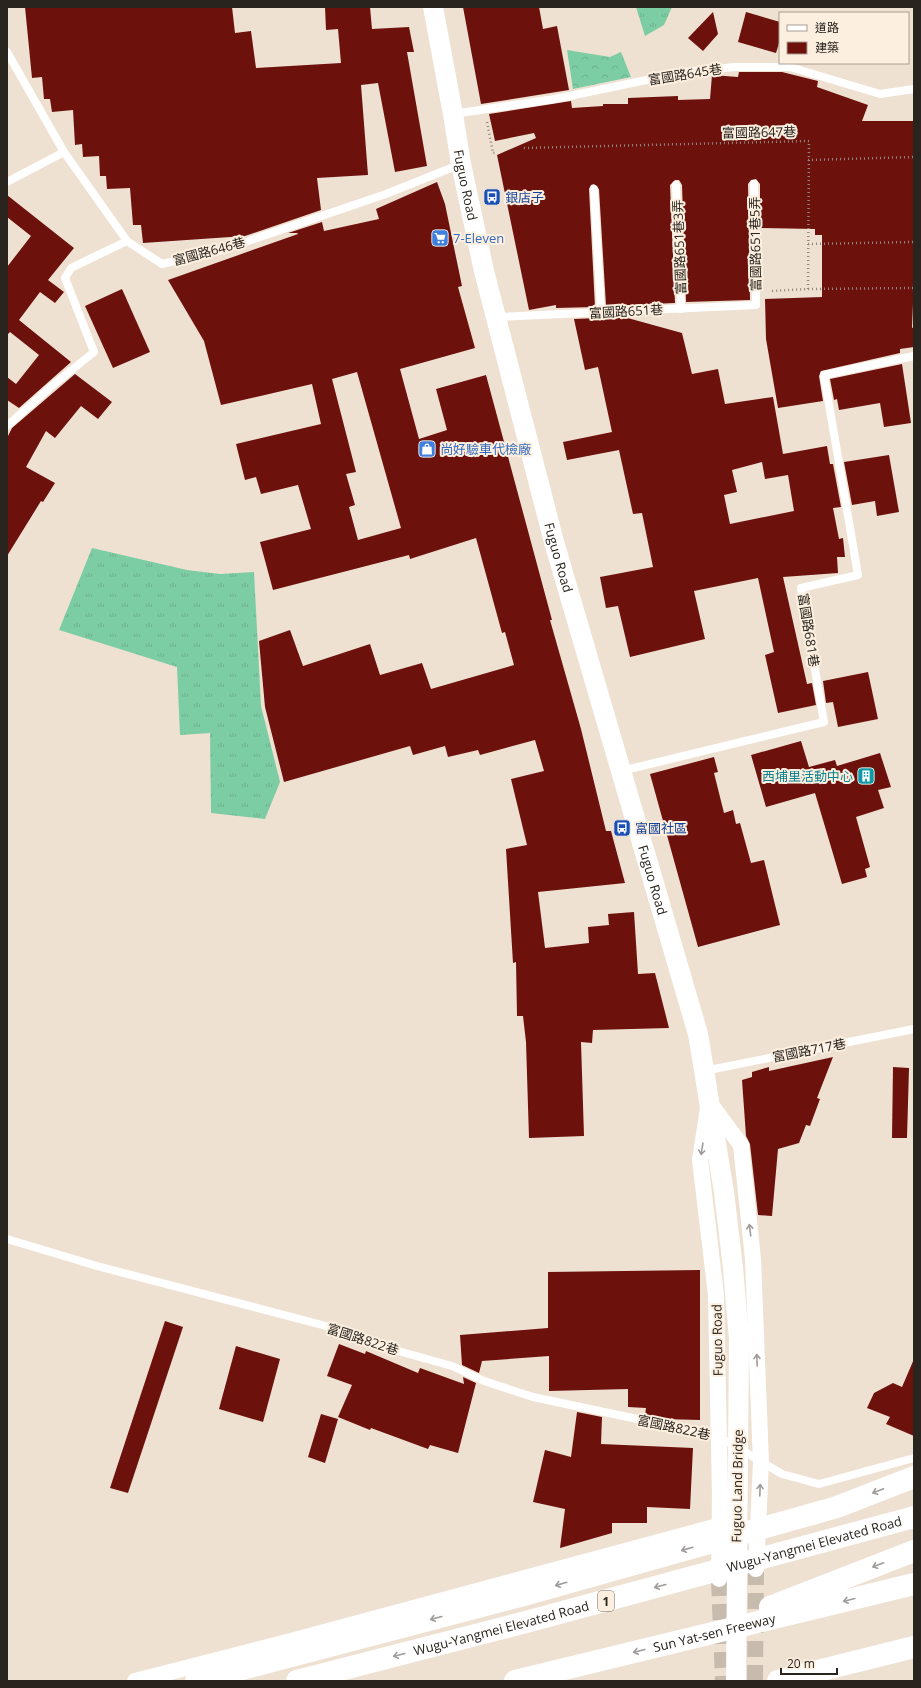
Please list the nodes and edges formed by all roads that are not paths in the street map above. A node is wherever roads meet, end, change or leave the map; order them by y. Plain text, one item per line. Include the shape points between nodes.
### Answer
1 (433, 7) edge
2 (7, 52) edge
3 (914, 89) edge
4 (453, 114) junction
5 (64, 152) junction
6 (461, 164) junction
7 (7, 182) edge
8 (754, 184) dead end
9 (676, 185) dead end
10 (594, 189) dead end
11 (127, 241) junction
12 (756, 305) joint
13 (681, 309) junction
14 (601, 312) junction
15 (496, 317) junction
16 (914, 356) edge
17 (7, 426) edge
18 (621, 771) junction
19 (914, 1029) edge
20 (704, 1071) junction
21 (709, 1102) junction
22 (7, 1239) edge
23 (739, 1339) joint
24 (718, 1436) junction
25 (914, 1458) edge
26 (761, 1462) junction
27 (914, 1477) edge
28 (914, 1517) edge
29 (758, 1518) junction
30 (720, 1524) junction
31 (914, 1551) edge
32 (756, 1570) tunnel mouth
33 (719, 1580) tunnel mouth
34 (914, 1584) edge
35 (691, 1638) junction
36 (914, 1648) edge
37 (135, 1681) edge
38 (196, 1681) edge
39 (297, 1681) edge
40 (515, 1681) edge
41 (736, 1681) edge
42 (778, 1681) edge

1 - 4 street, Fuguo Road
2 - 5 lane, 富國路646巷
3 - 4 lane, 富國路645巷 via 880,94 790,67 735,67 685,72 555,99
4 - 6 street, Fuguo Road
5 - 7 lane
5 - 11 lane, 富國路646巷
6 - 11 lane, 富國路646巷 via 386,194 222,250 162,264
6 - 15 street, Fuguo Road
8 - 12 lane, 富國路651巷5弄
9 - 13 lane, 富國路651巷3弄
10 - 14 lane
11 - 17 lane via 70,268 65,278 94,352
12 - 13 lane, 富國路651巷
13 - 14 lane, 富國路651巷
14 - 15 lane, 富國路651巷
15 - 18 street, Fuguo Road via 554,542
16 - 18 lane, 富國路681巷 via 824,375 858,575 801,588 824,722
18 - 20 street, Fuguo Road via 698,1034
19 - 20 lane, 富國路717巷
20 - 21 street, Fuguo Road
21 - 23 street, Fuguo Road via 724,1192
21 -> 24 street, Fuguo Road via 700,1160 716,1294
26 -> 21 street, Fuguo Road via 753,1259 741,1146
22 - 24 lane, 富國路822巷 via 97,1266 326,1326 373,1344 452,1366 484,1381 533,1397
23 - 41 street, Fuguo Land Bridge
24 - 26 lane, 富國路822巷
24 - 30 street, Fuguo Road
25 - 26 lane, 富國路822巷 via 818,1484 782,1474
29 -> 26 street, Fuguo Road
27 -> 38 highway via 837,1507 520,1596
28 -> 39 highway, Wugu-Yangmei Elevated Road / 1
29 - 30 street
29 - 32 street, Fuguo Road
30 - 33 street, Fuguo Road
30 - 37 street
31 -> 35 highway
34 -> 35 highway, Sun Yat-sen Freeway
35 -> 40 highway, Sun Yat-sen Freeway
36 - 42 highway

